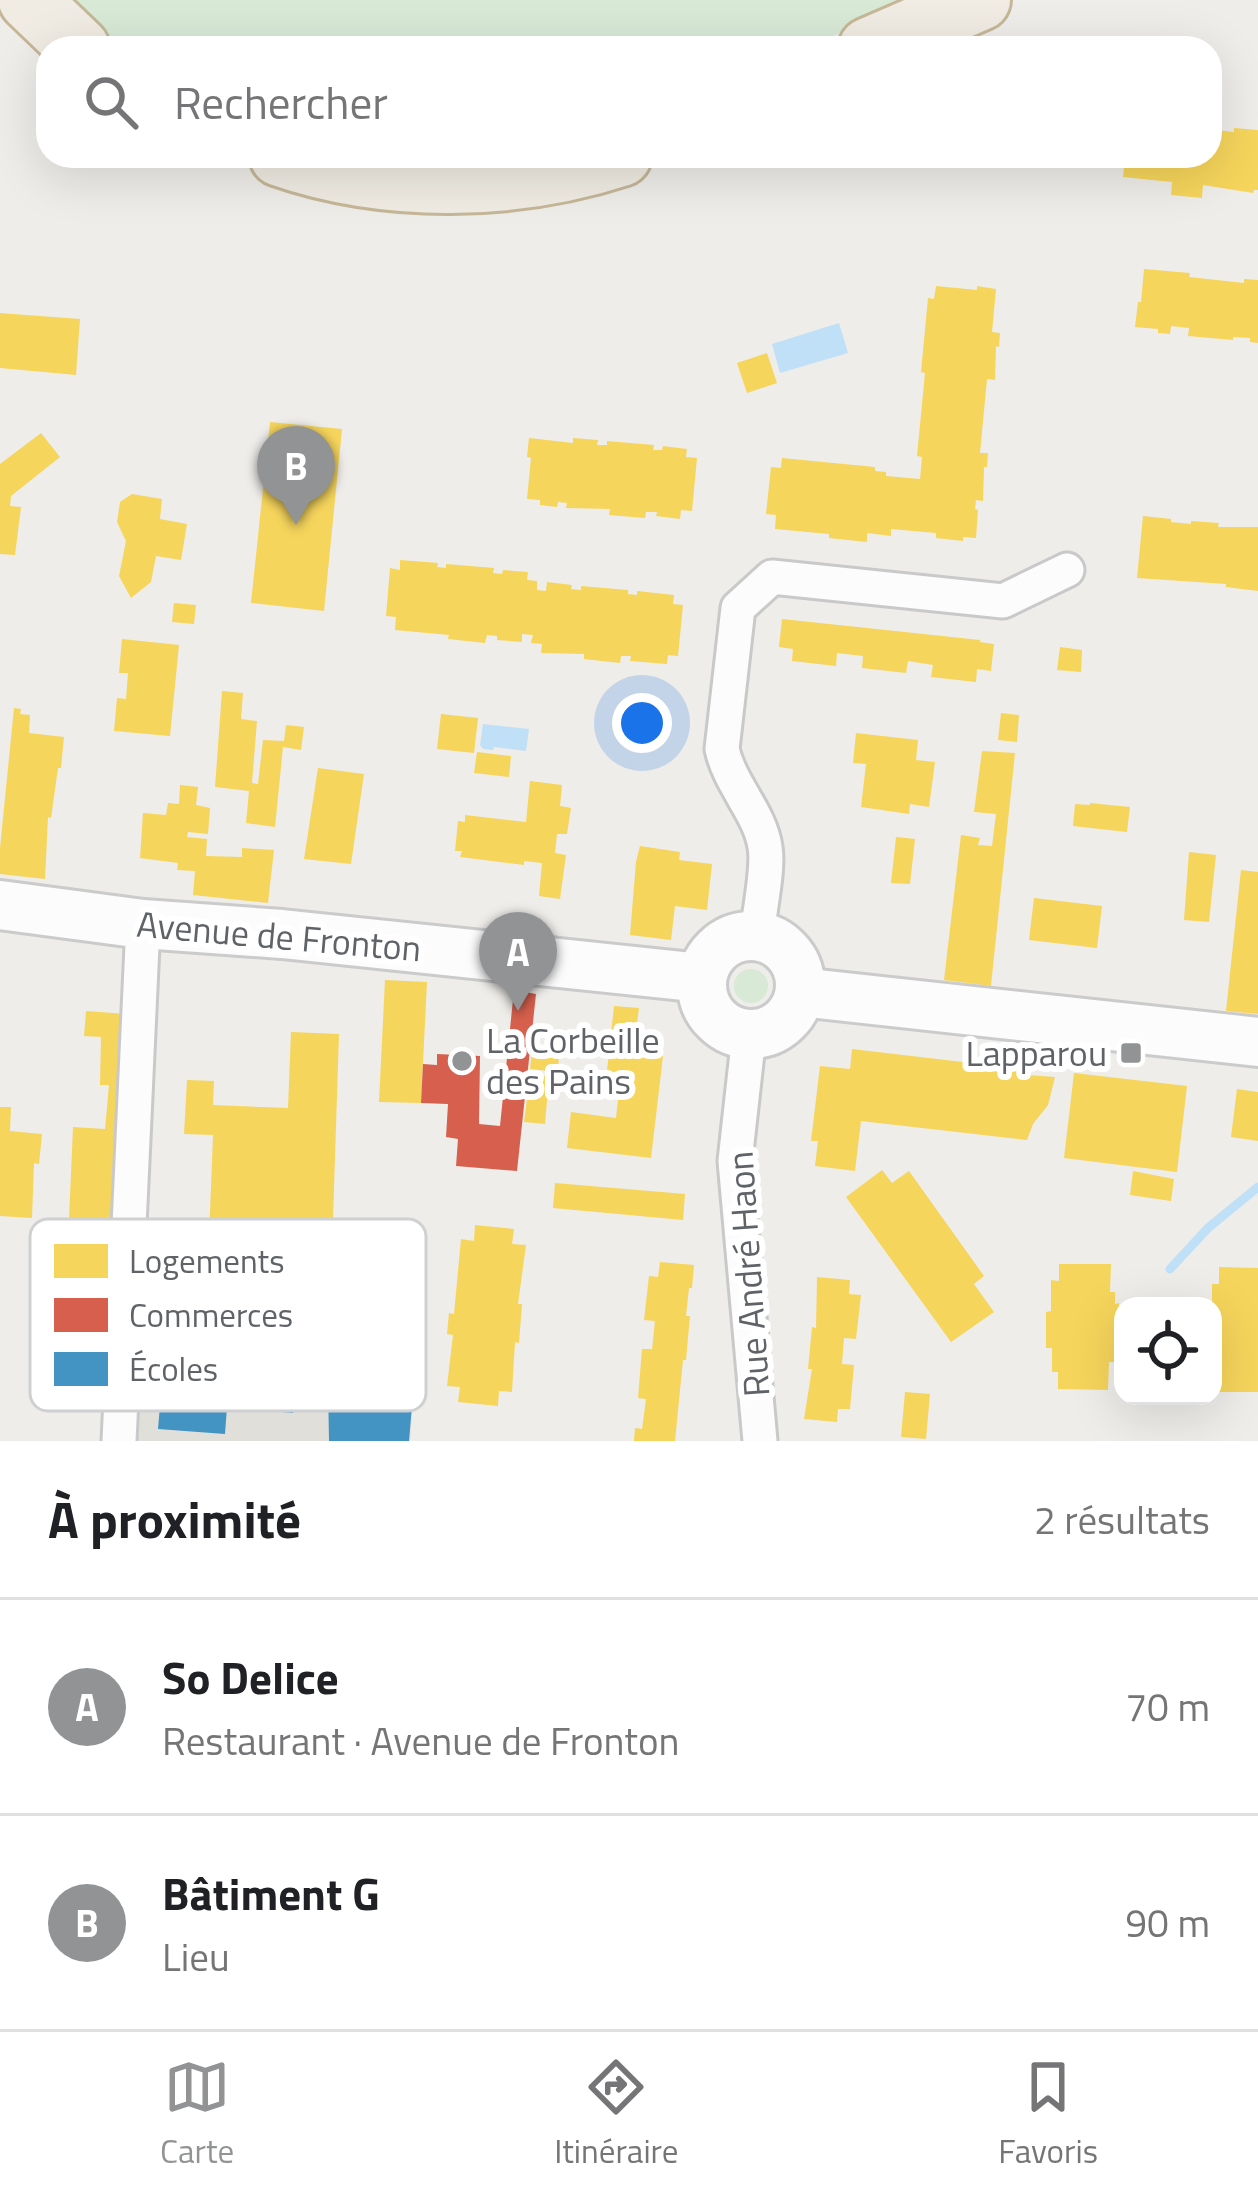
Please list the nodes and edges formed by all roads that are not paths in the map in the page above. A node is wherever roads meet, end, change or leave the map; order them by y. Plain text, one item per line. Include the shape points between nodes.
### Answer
1 (29, 0) edge
2 (980, 0) edge
3 (66, 36) edge
4 (897, 36) edge
5 (327, 168) edge
6 (567, 168) edge
7 (1067, 570) dead end
8 (0, 905) edge
9 (143, 924) junction
10 (758, 936) junction
11 (702, 978) junction
12 (800, 992) junction
13 (749, 1035) junction
14 (1258, 1042) edge
15 (129, 1219) edge
16 (120, 1411) edge
17 (119, 1441) edge
18 (760, 1441) edge

1 - 3 highway
2 - 4 highway
5 - 6 highway via 428,183 512,180
7 - 10 street via 1003,601 772,577 738,608 722,749 766,850
8 - 9 main road, Avenue de Fronton
9 - 11 main road, Avenue de Fronton
9 - 15 street
10 - 11 main road via 721,946
10 - 12 main road via 791,955
11 - 13 main road via 708,1010
12 - 13 main road via 778,1027
12 - 14 main road
13 - 18 street, Rue André Haon via 735,1161
16 - 17 street

